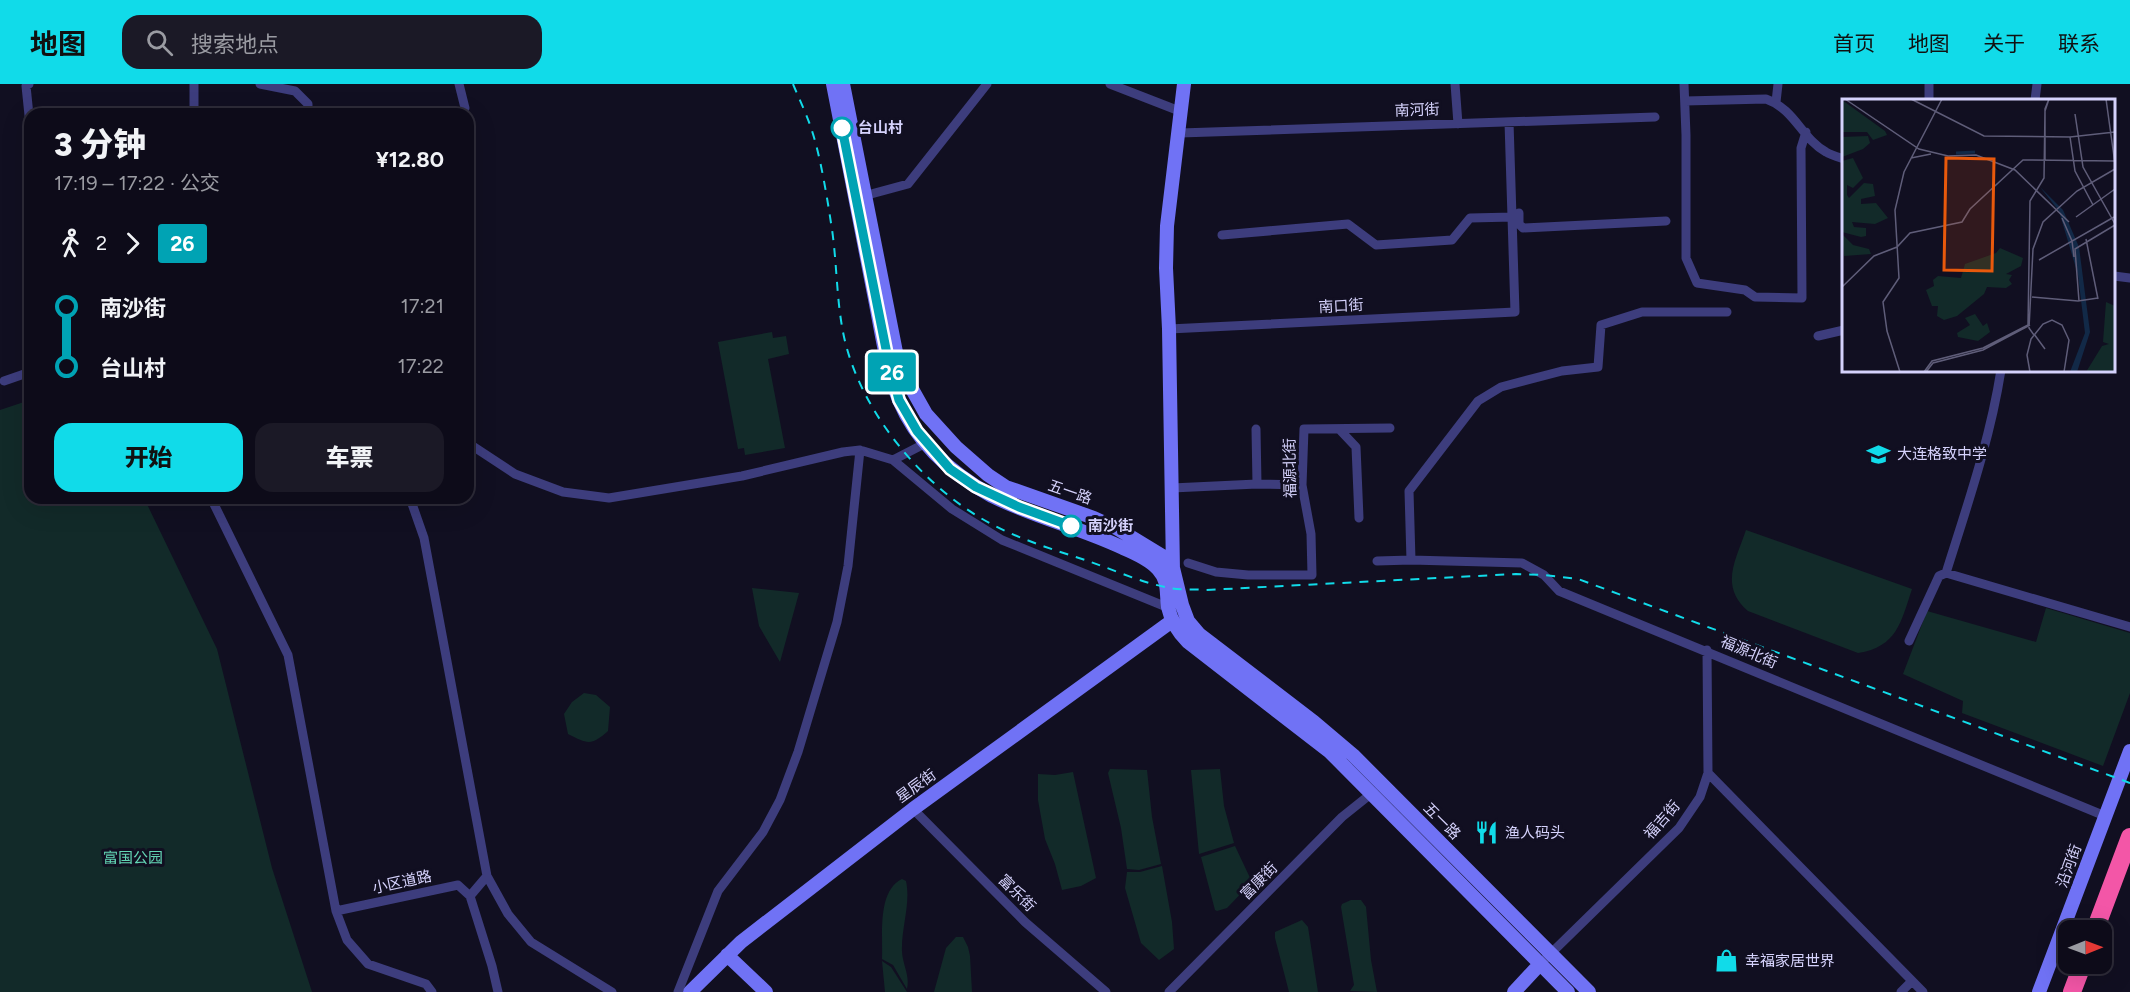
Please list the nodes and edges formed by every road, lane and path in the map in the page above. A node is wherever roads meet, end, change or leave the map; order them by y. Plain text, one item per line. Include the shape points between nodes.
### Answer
1 (29, 84) edge
2 (194, 84) edge
3 (260, 84) edge
4 (459, 84) edge
5 (833, 84) edge
6 (843, 84) edge
7 (987, 84) edge
8 (1110, 84) edge
9 (1184, 84) edge
10 (1455, 84) edge
11 (1684, 84) edge
12 (1778, 84) edge
13 (2037, 84) edge
14 (2035, 99) edge
15 (1685, 101) junction
16 (1776, 102) junction
17 (28, 108) edge
18 (194, 108) edge
19 (308, 108) edge
20 (465, 108) dead end
21 (1182, 112) junction
22 (1655, 117) dead end
23 (1509, 122) junction
24 (1458, 124) junction
25 (1806, 132) junction
26 (1180, 133) junction
27 (1842, 158) edge
28 (1511, 171) junction
29 (860, 197) junction
30 (1513, 217) junction
31 (1666, 221) dead end
32 (1222, 235) dead end
33 (2115, 276) edge
34 (2130, 278) edge
35 (1727, 312) dead end
36 (1169, 329) junction
37 (1842, 330) edge
38 (1818, 336) dead end
39 (2001, 372) edge
40 (24, 374) edge
41 (4, 381) dead end
42 (1256, 429) dead end
43 (1339, 429) junction
44 (1390, 429) dead end
45 (926, 443) junction
46 (474, 446) edge
47 (860, 450) junction
48 (893, 460) junction
49 (1257, 484) junction
50 (1302, 485) junction
51 (1172, 488) junction
52 (214, 504) edge
53 (412, 504) edge
54 (1359, 518) dead end
55 (1411, 560) junction
56 (1377, 561) dead end
57 (1188, 563) dead end
58 (1173, 568) junction
59 (1946, 573) junction
60 (1168, 588) junction
61 (1170, 615) junction
62 (2130, 627) edge
63 (1909, 641) dead end
64 (1707, 650) junction
65 (2130, 751) edge
66 (1708, 773) junction
67 (1372, 793) junction
68 (913, 809) junction
69 (2104, 816) junction
70 (2130, 837) edge
71 (2130, 859) edge
72 (487, 876) junction
73 (470, 896) junction
74 (336, 911) junction
75 (2099, 920) edge
76 (2107, 920) edge
77 (1551, 954) junction
78 (727, 955) junction
79 (1540, 964) junction
80 (2079, 974) edge
81 (2087, 974) edge
82 (1912, 981) junction
83 (432, 992) edge
84 (498, 992) edge
85 (612, 992) edge
86 (678, 992) edge
87 (690, 992) edge
88 (766, 992) edge
89 (1106, 992) edge
90 (1169, 992) edge
91 (1514, 992) edge
92 (1568, 992) edge
93 (1589, 992) edge
94 (1901, 992) edge
95 (1923, 992) edge
96 (2039, 992) edge
97 (2072, 992) edge
98 (2080, 992) edge

1 - 17 street
2 - 18 street
3 - 19 street via 295,91
4 - 20 street
5 - 29 main road, 五一路
6 - 29 main road, 五一路
7 - 29 street via 908,184
8 - 21 street
9 - 21 main road
10 - 24 street
11 - 15 street
12 - 16 street
13 - 14 street
15 - 16 street
15 - 25 street via 1686,258 1697,283 1746,290 1755,297 1802,298 1801,148
16 - 25 street
21 - 26 main road
22 - 23 street, 南河街
23 - 24 street, 南河街
23 - 28 street
24 - 26 street, 南河街
25 - 27 street via 1824,151
26 - 36 main road via 1167,226
28 - 30 street
28 - 31 street via 1517,179 1519,224 1523,228
29 - 45 main road, 五一路 via 887,354 899,400
29 - 58 main road, 五一路 via 896,352 926,414 971,460 1006,487 1118,529 1156,551
30 - 32 street via 1470,218 1452,240 1376,245 1348,224
30 - 36 street, 南口街 via 1515,312
33 - 34 street
35 - 55 street via 1642,312 1601,325 1598,367 1562,371 1501,387 1478,401 1408,491
36 - 51 main road
37 - 38 street
39 - 59 street via 1981,464
40 - 41 street
42 - 49 street
43 - 44 street, 福源北街
43 - 50 street, 福源北街 via 1304,429
43 - 54 street via 1356,447
45 - 48 street
45 - 60 main road, 五一路 via 950,469 994,497 1108,541 1147,561 1164,576
46 - 47 street via 515,474 563,492 609,498 742,476
47 - 48 street
47 - 86 street via 848,566 837,622 798,752 763,832 718,891
48 - 61 street via 952,509 1002,540
49 - 50 street
49 - 51 street
50 - 57 street, 福源北街 via 1311,534 1312,575 1216,572
51 - 58 main road
52 - 74 street via 288,655
53 - 72 street via 424,538
55 - 56 street, 福源北街
55 - 64 street, 福源北街 via 1522,563 1544,575 1559,591
58 - 60 main road
58 - 77 main road, 五一路 via 1188,621 1199,634 1353,755
59 - 62 street
59 - 63 street via 1939,576
60 - 61 main road
61 - 67 main road, 五一路 via 1188,642 1330,752
61 - 68 main road, 星辰街
64 - 66 street, 福吉街
64 - 69 street, 福源北街
65 - 69 main road, 沿河街
66 - 77 street, 福吉街 via 1700,797 1679,828
66 - 82 street
67 - 79 main road, 五一路
67 - 90 street, 富康街 via 1342,817
68 - 78 main road, 星辰街
68 - 89 street, 富乐街 via 1025,922
69 - 96 main road, 沿河街
70 - 75 highway
71 - 76 highway
72 - 73 street
72 - 85 street via 508,914 531,942
73 - 74 street, 小区道路 via 458,885
73 - 84 street
74 - 83 street via 347,940 368,964 426,984
77 - 79 street, 福吉街
77 - 93 main road, 五一路
78 - 87 main road, 星辰街
78 - 88 main road
79 - 91 main road
79 - 92 main road, 五一路
80 - 97 highway
81 - 98 highway
82 - 94 street
82 - 95 street

